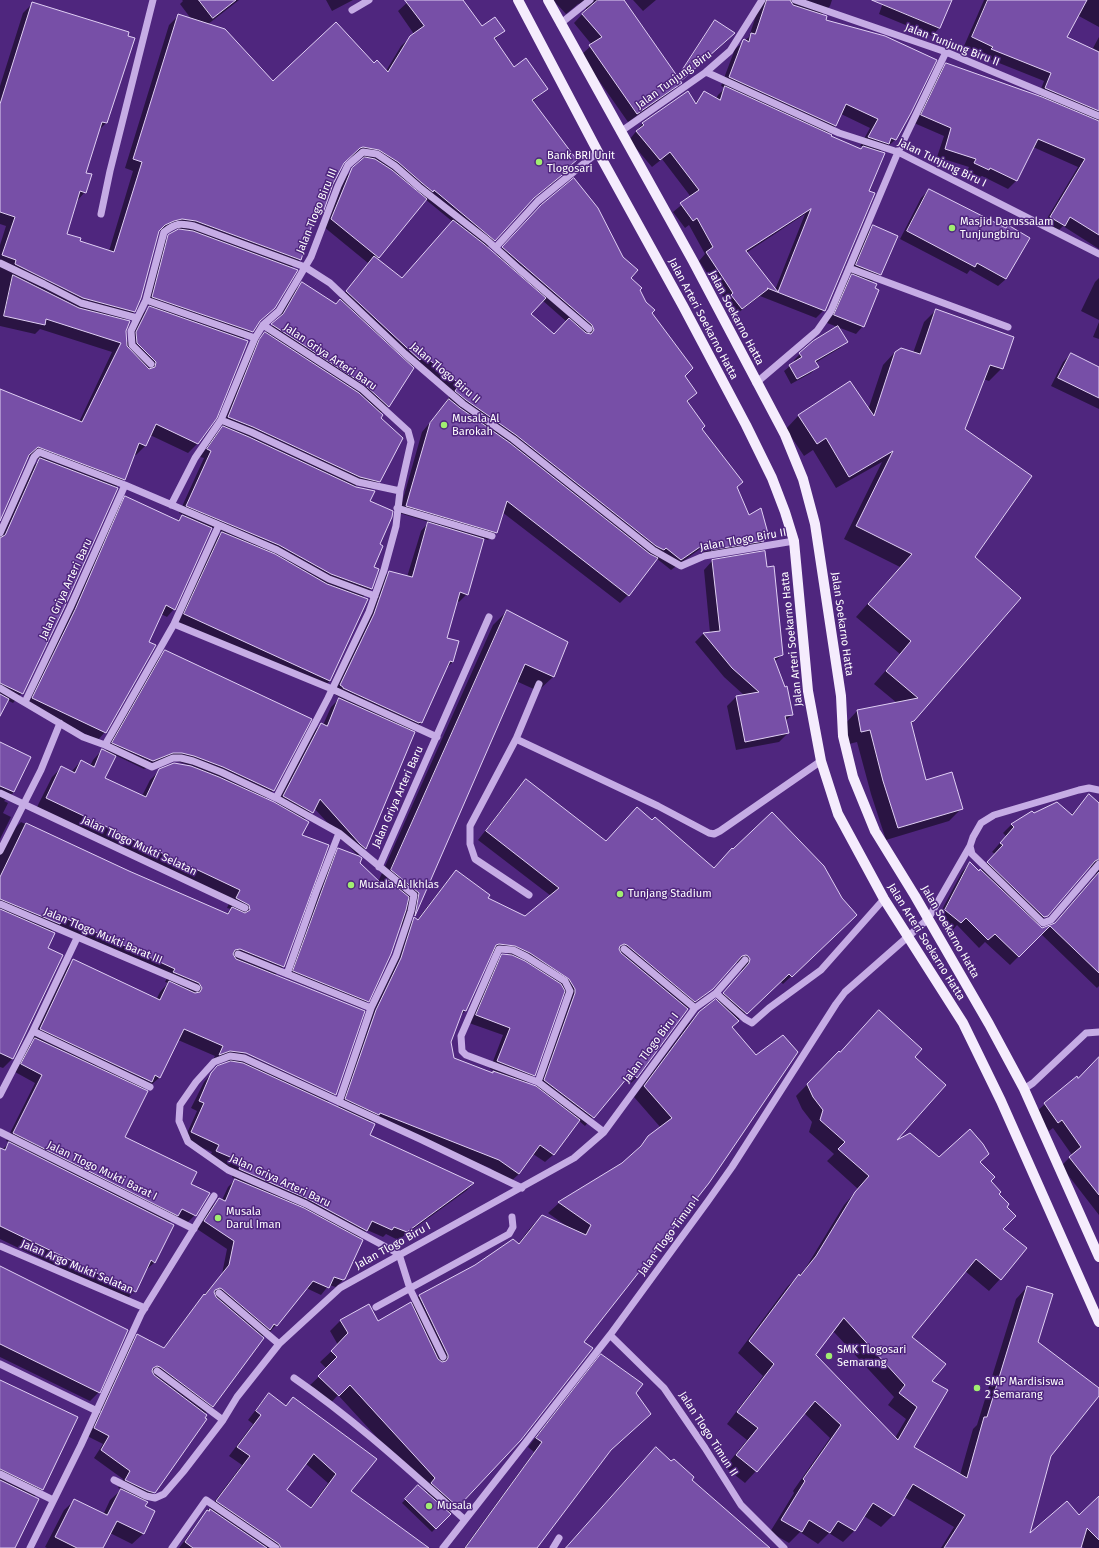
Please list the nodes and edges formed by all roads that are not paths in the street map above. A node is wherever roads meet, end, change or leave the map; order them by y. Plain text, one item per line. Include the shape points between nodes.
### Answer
1 (153, 0) edge
2 (369, 0) edge
3 (518, 0) edge
4 (548, 0) edge
5 (590, 0) edge
6 (762, 0) edge
7 (795, 0) edge
8 (352, 10) dead end
9 (560, 24) junction
10 (946, 52) junction
11 (706, 72) junction
12 (1099, 116) edge
13 (620, 132) junction
14 (598, 152) junction
15 (898, 152) junction
16 (101, 214) dead end
17 (496, 248) junction
18 (1099, 254) edge
19 (0, 263) edge
20 (305, 267) junction
21 (849, 268) junction
22 (146, 300) junction
23 (137, 318) junction
24 (263, 325) junction
25 (1008, 326) dead end
26 (588, 329) dead end
27 (255, 338) junction
28 (151, 364) dead end
29 (756, 383) junction
30 (221, 420) junction
31 (125, 485) junction
32 (400, 491) junction
33 (171, 505) junction
34 (397, 508) junction
35 (219, 525) junction
36 (0, 533) edge
37 (492, 536) dead end
38 (794, 541) junction
39 (375, 596) junction
40 (489, 617) dead end
41 (174, 624) junction
42 (539, 684) dead end
43 (0, 688) edge
44 (332, 689) junction
45 (25, 702) junction
46 (60, 723) junction
47 (437, 737) junction
48 (516, 739) junction
49 (105, 745) junction
50 (820, 760) junction
51 (1098, 790) edge
52 (0, 793) edge
53 (276, 798) junction
54 (24, 805) junction
55 (339, 833) junction
56 (970, 846) junction
57 (0, 851) edge
58 (1099, 864) edge
59 (379, 866) junction
60 (529, 895) dead end
61 (884, 899) junction
62 (0, 904) edge
63 (245, 908) dead end
64 (928, 919) junction
65 (77, 938) junction
66 (909, 938) junction
67 (624, 949) dead end
68 (238, 954) dead end
69 (745, 960) dead end
70 (288, 974) junction
71 (197, 988) dead end
72 (716, 993) junction
73 (371, 1008) junction
74 (695, 1008) junction
75 (33, 1031) junction
76 (1099, 1032) edge
77 (538, 1082) junction
78 (150, 1087) dead end
79 (1024, 1090) junction
80 (0, 1095) edge
81 (339, 1102) junction
82 (0, 1132) edge
83 (604, 1132) junction
84 (522, 1188) junction
85 (214, 1196) dead end
86 (512, 1217) dead end
87 (194, 1229) junction
88 (0, 1246) edge
89 (399, 1254) junction
90 (1099, 1256) edge
91 (410, 1289) junction
92 (219, 1293) dead end
93 (376, 1307) dead end
94 (144, 1308) junction
95 (1099, 1322) edge
96 (610, 1335) junction
97 (279, 1344) junction
98 (443, 1357) dead end
99 (0, 1364) edge
100 (157, 1371) dead end
101 (294, 1378) dead end
102 (97, 1410) junction
103 (223, 1420) junction
104 (0, 1474) edge
105 (114, 1480) dead end
106 (53, 1500) junction
107 (464, 1519) junction
108 (559, 1538) dead end
109 (446, 1547) edge
110 (30, 1548) edge
111 (172, 1548) edge
112 (276, 1548) edge
113 (553, 1548) edge
114 (784, 1548) edge

1 - 16 street
2 - 8 street
3 - 14 main road, Jalan Arteri Soekarno Hatta
4 - 9 main road, Jalan Soekarno Hatta
5 - 9 street
6 - 11 street, Jalan Tunjung Biru via 730,51
7 - 10 street, Jalan Tunjung Biru II
9 - 13 main road, Jalan Soekarno Hatta
10 - 12 street, Jalan Tunjung Biru II
10 - 15 street
11 - 13 street, Jalan Tunjung Biru
11 - 15 street, Jalan Tunjung Biru I via 839,133
13 - 29 main road, Jalan Soekarno Hatta via 693,261
14 - 17 street via 538,201
14 - 38 main road, Jalan Arteri Soekarno Hatta via 746,425 772,478
15 - 18 street, Jalan Tunjung Biru I
15 - 21 street
17 - 20 street, Jalan Tlogo Biru III via 395,166 377,154 362,152 348,165
17 - 26 street, Jalan Tlogo Biru III
19 - 23 street via 81,303
20 - 22 street, Jalan Tlogo Biru II via 194,226 173,225 164,232
20 - 24 street, Jalan Tlogo Biru III via 279,311
20 - 38 street, Jalan Tlogo Biru II via 330,282 405,354 463,404 513,439 666,559 681,566 704,556
21 - 25 street
21 - 29 street via 831,311 817,331
22 - 23 street
22 - 27 street
23 - 28 street via 131,331 132,345
24 - 27 street, Jalan Tlogo Biru III
24 - 32 street, Jalan Griya Arteri Baru via 362,389 408,431 411,442
27 - 30 street, Jalan Tlogo Biru III
29 - 64 main road, Jalan Soekarno Hatta via 785,435 803,479 815,524 841,696 843,736 853,777 875,832
30 - 32 street via 358,482
30 - 33 street, Jalan Tlogo Biru III via 195,458
31 - 33 street
31 - 36 street via 39,452 34,457
31 - 45 street, Jalan Griya Arteri Baru
32 - 34 street, Jalan Griya Arteri Baru
33 - 35 street
34 - 37 street
34 - 39 street, Jalan Griya Arteri Baru via 396,526
35 - 39 street via 277,550 329,579
35 - 41 street
38 - 50 main road, Jalan Arteri Soekarno Hatta via 808,691
39 - 44 street, Jalan Griya Arteri Baru
40 - 47 street, Jalan Griya Arteri Baru
41 - 44 street, Jalan Griya Arteri Baru
41 - 49 street
42 - 48 street
43 - 45 street, Jalan Griya Arteri Baru
44 - 47 street, Jalan Griya Arteri Baru
44 - 53 street, Jalan Griya Arteri Baru
45 - 46 street, Jalan Griya Arteri Baru
46 - 49 street, Jalan Griya Arteri Baru via 83,737
46 - 54 street
47 - 59 street, Jalan Griya Arteri Baru
48 - 50 street via 714,834
48 - 60 street via 470,826 470,844 475,859
49 - 53 street, Jalan Griya Arteri Baru via 152,767 173,758 193,761
50 - 61 main road, Jalan Arteri Soekarno Hatta via 838,814
51 - 56 street, Jalan Tlogo Timun I via 1079,790 994,814 981,823 972,837
52 - 54 street, Jalan Tlogo Mukti Selatan
53 - 55 street, Jalan Griya Arteri Baru
54 - 57 street
54 - 63 street, Jalan Tlogo Mukti Selatan
55 - 59 street, Jalan Griya Arteri Baru
55 - 70 street
56 - 58 street via 972,854 1043,923 1051,920
56 - 64 street, Jalan Tlogo Timun I
59 - 73 street, Jalan Griya Arteri Baru via 414,895 396,956
61 - 66 main road, Jalan Arteri Soekarno Hatta
61 - 72 street via 821,970 752,1023
62 - 65 street, Jalan Tlogo Mukti Barat III
64 - 66 street, Jalan Tlogo Timun I
64 - 79 main road, Jalan Soekarno Hatta
65 - 71 street, Jalan Tlogo Mukti Barat III
65 - 75 street
66 - 95 main road, Jalan Arteri Soekarno Hatta via 963,1023 1001,1101
66 - 96 street, Jalan Tlogo Timun I via 845,992 732,1167
67 - 74 street, Jalan Tlogo Biru I
68 - 70 street
69 - 72 street, Jalan Tlogo Biru I
70 - 73 street
72 - 74 street, Jalan Tlogo Biru I
73 - 81 street, Jalan Griya Arteri Baru
74 - 83 street, Jalan Tlogo Biru I
75 - 78 street
75 - 80 street
76 - 79 street via 1086,1033
77 - 77 street via 466,1055 462,1051 462,1036 499,949 513,950 532,960 566,981 570,991
77 - 83 street
79 - 90 main road, Jalan Soekarno Hatta
81 - 84 street, Jalan Griya Arteri Baru
81 - 89 street, Jalan Griya Arteri Baru via 244,1058 230,1056 214,1062 196,1082 180,1105 179,1121 188,1142 228,1170 306,1204
82 - 87 street, Jalan Tlogo Mukti Barat I
83 - 84 street, Jalan Tlogo Biru I via 574,1158
84 - 89 street, Jalan Tlogo Biru I
85 - 87 street
86 - 91 street via 513,1227 509,1234
87 - 94 street
88 - 94 street, Jalan Argo Mukti Selatan
89 - 91 street
89 - 97 street, Jalan Tlogo Biru I via 340,1288
91 - 93 street
91 - 98 street
92 - 97 street
94 - 102 street
96 - 107 street, Jalan Tlogo Timun I
96 - 114 street, Jalan Tlogo Timun II via 664,1388 740,1505
97 - 103 street, Jalan Tlogo Biru I via 237,1397
99 - 102 street
100 - 103 street
101 - 107 street via 376,1440
102 - 106 street
103 - 105 street, Jalan Tlogo Biru I via 164,1494 155,1498 146,1496
104 - 106 street
106 - 110 street
107 - 109 street, Jalan Tlogo Timun I
108 - 113 street
111 - 112 street via 206,1500

